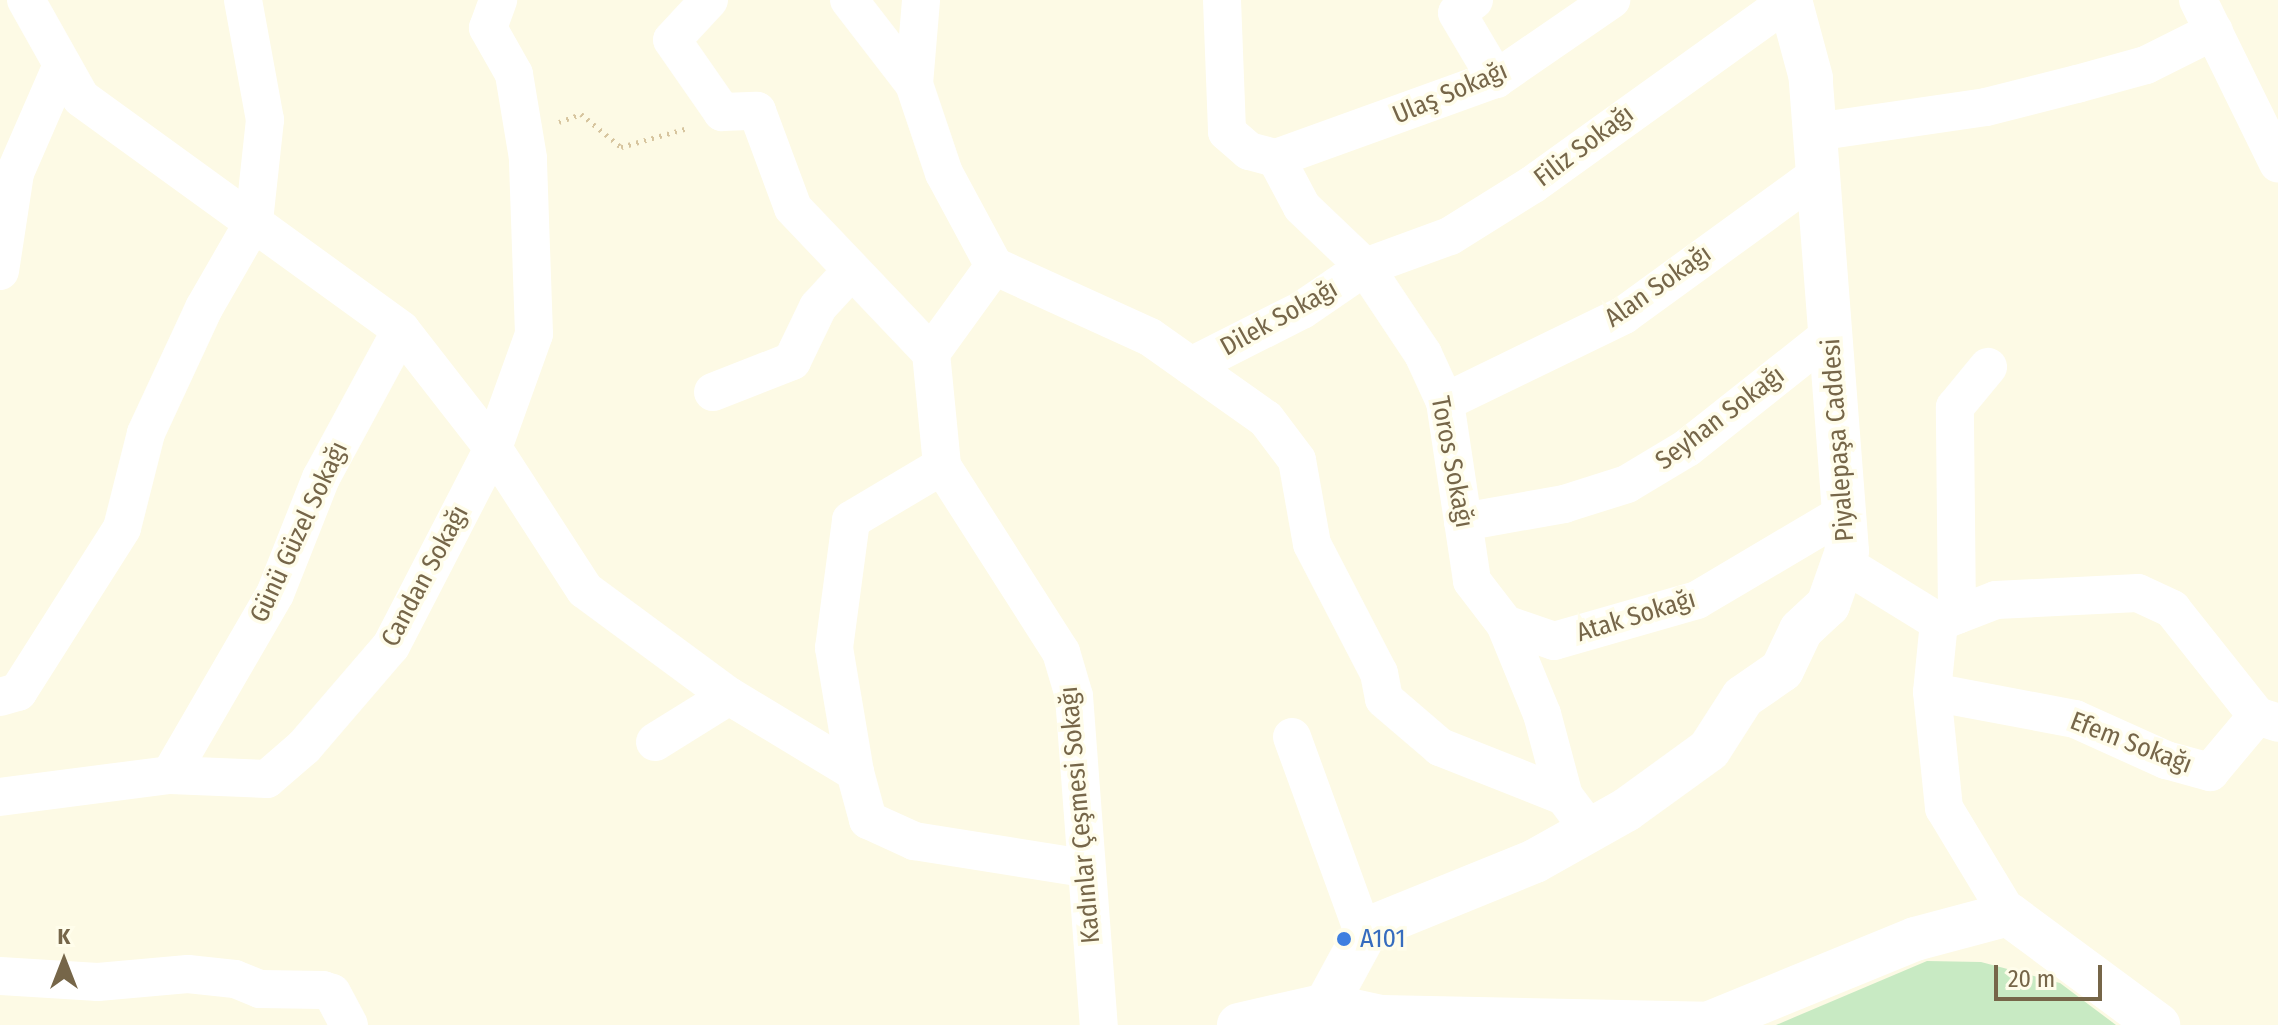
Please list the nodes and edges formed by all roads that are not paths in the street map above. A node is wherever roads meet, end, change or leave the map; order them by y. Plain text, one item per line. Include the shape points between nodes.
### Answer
1 (26, 0) edge
2 (243, 0) edge
3 (498, 0) edge
4 (709, 0) edge
5 (849, 0) edge
6 (921, 0) edge
7 (1222, 0) edge
8 (1474, 0) edge
9 (1611, 0) edge
10 (1790, 0) edge
11 (2206, 16) edge
12 (62, 65) junction
13 (1496, 79) junction
14 (914, 84) junction
15 (2265, 109) edge
16 (1815, 132) junction
17 (1276, 158) junction
18 (2278, 163) edge
19 (1818, 174) junction
20 (254, 221) junction
21 (994, 266) junction
22 (1365, 267) junction
23 (852, 270) junction
24 (0, 271) edge
25 (401, 330) junction
26 (1831, 334) junction
27 (931, 353) junction
28 (1191, 366) junction
29 (1988, 367) dead end
30 (713, 392) dead end
31 (1445, 402) junction
32 (493, 448) junction
33 (942, 466) junction
34 (1844, 513) junction
35 (1463, 522) junction
36 (1843, 563) junction
37 (1948, 619) junction
38 (1505, 624) junction
39 (1932, 692) junction
40 (729, 696) junction
41 (0, 697) edge
42 (2268, 719) edge
43 (1292, 737) dead end
44 (655, 742) dead end
45 (855, 772) junction
46 (170, 775) junction
47 (1564, 796) junction
48 (0, 797) edge
49 (1591, 832) junction
50 (1084, 868) junction
51 (2008, 914) junction
52 (1364, 935) junction
53 (0, 976) edge
54 (1326, 1005) junction
55 (349, 1025) edge
56 (1099, 1025) edge
57 (1239, 1025) edge
58 (2158, 1025) edge

1 - 12 street
2 - 20 street via 265,120
3 - 32 street, Candan Sokağı via 488,28 514,74 524,135 534,334
4 - 23 street via 672,40 722,112 757,111 793,208
5 - 14 street
6 - 14 street
7 - 17 street via 1227,132 1249,151
8 - 13 street via 1457,13
9 - 13 street, Ulaş Sokağı
10 - 16 street, Piyalepaşa Caddesi via 1811,78
10 - 22 street, Filiz Sokağı via 1532,185 1450,236
11 - 15 street
11 - 16 street via 2146,65 1986,107
12 - 20 street via 81,98
12 - 24 street via 15,173
13 - 17 street, Ulaş Sokağı
14 - 21 street via 944,173
15 - 18 street
16 - 19 street, Piyalepaşa Caddesi
17 - 22 street, Toros Sokağı via 1302,207
19 - 26 street, Piyalepaşa Caddesi
19 - 31 street, Alan Sokağı via 1624,315
20 - 25 street
20 - 41 street via 204,308 146,433 122,528 18,692
21 - 27 street
21 - 28 street via 1150,337
22 - 28 street, Dilek Sokağı via 1302,310
22 - 31 street, Toros Sokağı via 1423,354
23 - 27 street
23 - 30 street via 818,307 792,361
25 - 32 street
25 - 46 street, Günü Güzel Sokağı via 321,478 275,594
26 - 34 street, Piyalepaşa Caddesi
26 - 35 street, Seyhan Sokağı via 1687,448 1627,484 1564,504
27 - 33 street, Kadınlar Çeşmesi Sokağı
28 - 47 street via 1266,419 1297,460 1312,544 1379,673 1384,699 1440,747
29 - 37 street via 1955,407
31 - 35 street, Toros Sokağı
32 - 40 street via 585,590
32 - 46 street, Candan Sokağı via 391,646 304,747 267,779
33 - 45 street via 851,520 834,648
33 - 50 street, Kadınlar Çeşmesi Sokağı via 1061,652 1074,696
34 - 36 street, Piyalepaşa Caddesi
34 - 38 street, Atak Sokağı via 1697,600 1554,641
35 - 38 street, Toros Sokağı via 1472,581
36 - 37 street
36 - 49 street, Piyalepaşa Caddesi via 1828,605 1801,630 1782,670 1743,697 1709,750
37 - 39 street
37 - 42 street via 1996,600 2138,593 2172,609
38 - 47 street, Toros Sokağı via 1542,714
39 - 42 street, Efem Sokağı via 2075,719 2166,760 2210,772
39 - 51 street via 1944,808
40 - 44 street
40 - 45 street
43 - 52 street
45 - 50 street via 868,820 914,841
46 - 48 street, Candan Sokağı
47 - 49 street
49 - 52 street, Piyalepaşa Caddesi
50 - 56 street, Kadınlar Çeşmesi Sokağı
51 - 54 street via 1915,939 1707,1024 1381,1017
51 - 58 street
52 - 54 street
53 - 55 street via 98,982 188,974 235,979 260,989 323,990 332,993
54 - 57 street

